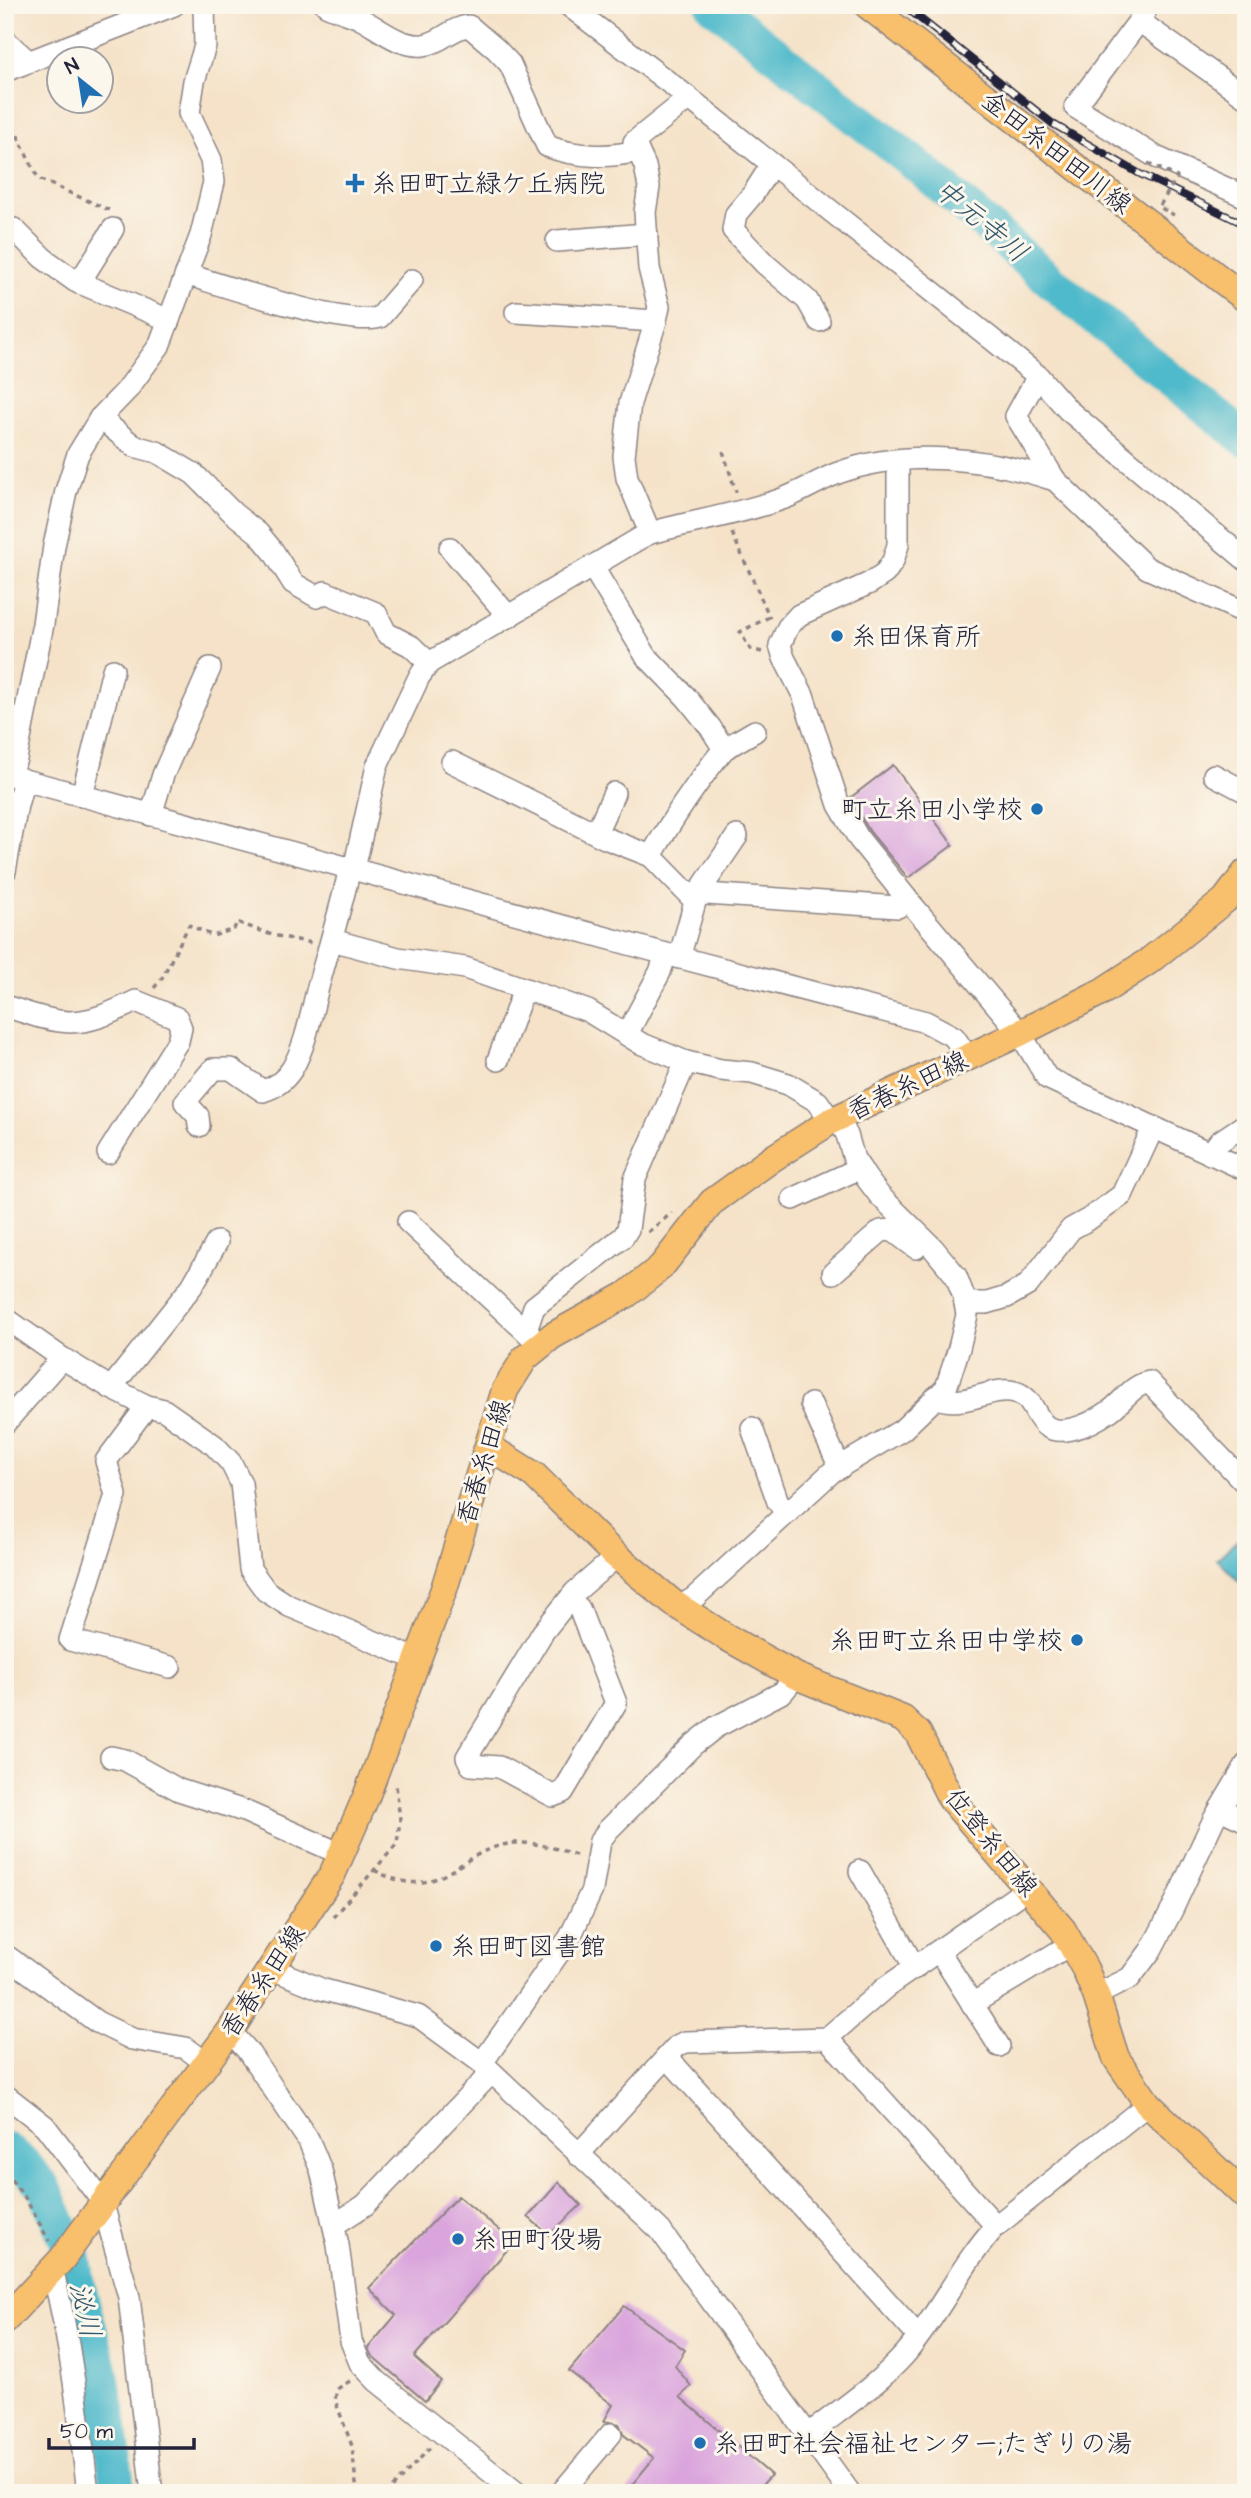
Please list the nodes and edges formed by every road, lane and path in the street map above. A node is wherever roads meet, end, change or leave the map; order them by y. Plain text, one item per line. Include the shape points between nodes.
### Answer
1 (174, 5) edge
2 (204, 5) edge
3 (326, 5) edge
4 (568, 5) edge
5 (867, 5) edge
6 (139, 11) edge
7 (1144, 13) edge
8 (5, 40) edge
9 (28, 61) junction
10 (5, 71) edge
11 (1246, 97) edge
12 (689, 98) junction
13 (5, 108) edge
14 (638, 151) junction
15 (1148, 163) dead end
16 (772, 164) junction
17 (1246, 197) edge
18 (1174, 215) dead end
19 (14, 229) dead end
20 (113, 229) joint
21 (647, 234) junction
22 (556, 242) dead end
23 (186, 274) junction
24 (412, 280) dead end
25 (79, 283) junction
26 (1246, 299) edge
27 (516, 312) dead end
28 (169, 320) junction
29 (656, 321) junction
30 (819, 321) dead end
31 (1038, 376) junction
32 (100, 418) junction
33 (723, 451) dead end
34 (898, 460) junction
35 (1055, 480) junction
36 (733, 513) junction
37 (650, 533) junction
38 (450, 548) dead end
39 (1246, 560) edge
40 (592, 566) junction
41 (1246, 613) edge
42 (509, 617) junction
43 (769, 617) junction
44 (782, 641) junction
45 (429, 663) junction
46 (211, 668) dead end
47 (113, 670) dead end
48 (755, 732) dead end
49 (723, 750) junction
50 (452, 762) dead end
51 (12, 775) edge
52 (1214, 775) dead end
53 (1246, 792) edge
54 (614, 793) dead end
55 (82, 796) junction
56 (151, 815) junction
57 (596, 833) junction
58 (737, 836) dead end
59 (651, 856) junction
60 (352, 868) junction
61 (5, 871) edge
62 (1246, 872) edge
63 (697, 895) junction
64 (908, 900) junction
65 (332, 940) junction
66 (673, 956) junction
67 (524, 989) junction
68 (136, 1002) junction
69 (5, 1006) edge
70 (1020, 1033) junction
71 (626, 1034) junction
72 (967, 1056) junction
73 (498, 1060) dead end
74 (686, 1062) junction
75 (834, 1120) junction
76 (1246, 1124) edge
77 (199, 1126) dead end
78 (1153, 1128) junction
79 (108, 1153) dead end
80 (1210, 1154) junction
81 (860, 1168) junction
82 (1246, 1170) edge
83 (793, 1199) dead end
84 (408, 1222) dead end
85 (925, 1241) junction
86 (217, 1242) dead end
87 (833, 1273) dead end
88 (965, 1303) junction
89 (5, 1318) edge
90 (533, 1338) junction
91 (62, 1358) junction
92 (111, 1388) junction
93 (936, 1397) junction
94 (811, 1404) dead end
95 (147, 1406) junction
96 (5, 1423) edge
97 (752, 1428) dead end
98 (489, 1447) junction
99 (840, 1468) junction
100 (1246, 1484) edge
101 (787, 1513) junction
102 (617, 1556) junction
103 (568, 1601) junction
104 (679, 1607) junction
105 (418, 1660) junction
106 (170, 1667) dead end
107 (796, 1676) junction
108 (111, 1757) dead end
109 (1246, 1765) edge
110 (1220, 1809) junction
111 (1246, 1821) edge
112 (341, 1854) junction
113 (595, 1861) junction
114 (374, 1870) dead end
115 (860, 1871) dead end
116 (1028, 1888) junction
117 (1071, 1944) junction
118 (939, 1951) junction
119 (5, 1955) edge
120 (270, 1968) junction
121 (915, 1968) junction
122 (1096, 1995) junction
123 (972, 2004) junction
124 (230, 2031) junction
125 (827, 2038) junction
126 (999, 2046) dead end
127 (667, 2057) junction
128 (206, 2063) junction
129 (487, 2068) junction
130 (5, 2095) edge
131 (1148, 2104) junction
132 (578, 2155) junction
133 (5, 2172) edge
134 (1246, 2197) edge
135 (102, 2202) junction
136 (334, 2225) junction
137 (996, 2227) junction
138 (57, 2264) junction
139 (5, 2320) edge
140 (918, 2336) junction
141 (363, 2367) junction
142 (443, 2434) junction
143 (611, 2434) dead end
144 (808, 2435) junction
145 (88, 2493) edge
146 (152, 2493) edge
147 (357, 2493) edge
148 (384, 2493) edge
149 (517, 2493) edge
150 (561, 2493) edge
151 (850, 2493) edge

1 - 6 street
2 - 23 street via 205,46 189,113 211,160 214,182
3 - 14 street via 394,39 420,46 469,26 510,64 547,146 572,155
4 - 12 street
5 - 26 main road, 金田糸田田川線
6 - 9 street
7 - 11 street
7 - 17 street via 1075,107 1156,157
8 - 9 street
9 - 10 street
12 - 14 street via 634,142
12 - 16 street
13 - 20 path via 35,173 51,186 106,207 113,215
14 - 21 street via 649,187
15 - 18 path, bridge via 1177,177 1159,207
16 - 30 street via 736,214 733,230 807,300
16 - 31 street
19 - 25 street via 43,258
20 - 25 street
21 - 22 street
21 - 29 street via 649,268 659,307
23 - 24 street via 244,293 372,320 380,317
23 - 28 street
25 - 28 street
27 - 29 street
28 - 32 street via 159,346
29 - 37 street via 630,403 624,456 627,478
31 - 35 street via 1016,416
31 - 39 street via 1068,410
32 - 45 street via 134,446 157,452 194,474 258,533 293,583 317,597 325,592 376,613 386,633 411,646
32 - 51 street via 78,454 66,491
33 - 36 path
34 - 35 street via 995,463
34 - 36 street via 838,473 786,497
34 - 44 street via 894,561 870,583 799,615
35 - 41 street via 1147,568
36 - 37 street
36 - 43 path
37 - 40 street
38 - 42 street
40 - 42 street
40 - 49 street via 646,656 686,697
42 - 45 street
43 - 44 path
43 - 44 path via 740,632 750,649 761,653
44 - 64 street via 784,658 803,695 839,805 859,839
45 - 60 street via 377,766
46 - 56 street via 163,775
47 - 55 street
48 - 49 street
49 - 59 street via 691,790
50 - 57 street
51 - 55 street
51 - 61 street via 17,804
52 - 53 street
54 - 57 street
55 - 56 street
56 - 60 street
57 - 59 street
58 - 63 street
59 - 63 street via 689,895
60 - 65 street
60 - 66 street
62 - 70 main road, 香春糸田線 via 1225,900 1149,961
63 - 64 street via 898,907
63 - 66 street
64 - 70 street
65 - 67 street via 398,958 465,968
65 - 68 path via 322,944 272,936 237,922 234,929 213,936 189,925 162,978
65 - 77 street via 299,1056 290,1072 277,1087 263,1091 230,1069 213,1069 185,1102 198,1116
66 - 71 street
66 - 72 street via 926,1022 954,1037
67 - 71 street via 588,1011
67 - 73 street
68 - 69 street via 103,1018 79,1023 54,1022
68 - 79 street via 177,1018 178,1041
70 - 72 main road, 香春糸田線
70 - 78 street via 1047,1078
71 - 74 street
72 - 75 main road, 香春糸田線
74 - 75 street via 788,1084 818,1102
74 - 90 street via 635,1179 628,1229 534,1307
75 - 81 street via 847,1135
75 - 90 main road, 香春糸田線 via 712,1202 661,1267 626,1295 552,1336
76 - 80 street
78 - 80 street
78 - 88 street via 1122,1195 1071,1229 1028,1285 987,1303
80 - 82 street
81 - 83 street
81 - 85 street via 880,1196
84 - 90 street
85 - 87 street via 915,1249 892,1230 881,1231
85 - 88 street via 956,1276
86 - 92 street via 192,1286
88 - 93 street via 967,1315 959,1348 946,1388
89 - 91 street
90 - 98 main road, 香春糸田線 via 505,1390
91 - 92 street
91 - 96 street
92 - 95 street
93 - 99 street via 902,1430
93 - 100 street via 948,1403 1016,1392 1028,1401 1041,1423 1063,1430 1089,1423 1149,1382
94 - 99 street
95 - 105 street via 164,1409 215,1445 231,1463 241,1483 250,1569 266,1591 289,1606
95 - 106 street via 106,1461 116,1495 70,1640
97 - 101 street via 778,1502
98 - 102 main road, 位登糸田線 via 534,1475
98 - 105 main road, 香春糸田線
99 - 101 street
101 - 104 street
102 - 103 street
102 - 104 main road, 位登糸田線
103 - 103 street via 543,1632 467,1757 471,1765 499,1767 553,1796 563,1792 616,1703 579,1608
104 - 107 main road, 位登糸田線
105 - 112 main road, 香春糸田線
107 - 113 street via 783,1692 716,1727 693,1745 608,1830
107 - 116 main road, 位登糸田線 via 904,1719 918,1733 951,1799
108 - 112 street via 179,1790 244,1811
109 - 110 street
110 - 111 street
110 - 122 street via 1151,1950 1130,1978
112 - 120 main road, 香春糸田線
113 - 114 path via 539,1844 513,1843 488,1850 429,1881 408,1884
113 - 129 street via 592,1890 570,1937
115 - 121 street
116 - 117 main road, 位登糸田線
116 - 118 street
117 - 122 main road, 位登糸田線
117 - 123 street
118 - 121 street
118 - 123 street
119 - 128 street via 97,2022 132,2039 186,2048
120 - 124 main road, 香春糸田線
120 - 129 street via 320,1989 418,2016
121 - 125 street
122 - 131 main road, 位登糸田線 via 1116,2058
123 - 126 street
124 - 128 main road, 香春糸田線
124 - 136 street via 309,2141 321,2169
125 - 127 street via 685,2042
125 - 137 street
127 - 132 street
127 - 140 street
128 - 135 main road, 香春糸田線
129 - 132 street
129 - 136 street via 365,2206
130 - 135 street via 45,2126
131 - 134 main road, 位登糸田線
131 - 137 street
132 - 144 street via 660,2230
133 - 138 path via 49,2238
135 - 138 main road, 香春糸田線
135 - 146 street via 128,2297
136 - 141 street via 351,2341
137 - 140 street
138 - 139 main road, 香春糸田線
138 - 145 street
140 - 144 street via 877,2381
141 - 142 street
141 - 147 path via 337,2389 335,2400 352,2446
142 - 148 path
142 - 149 street
143 - 150 street
144 - 151 street

